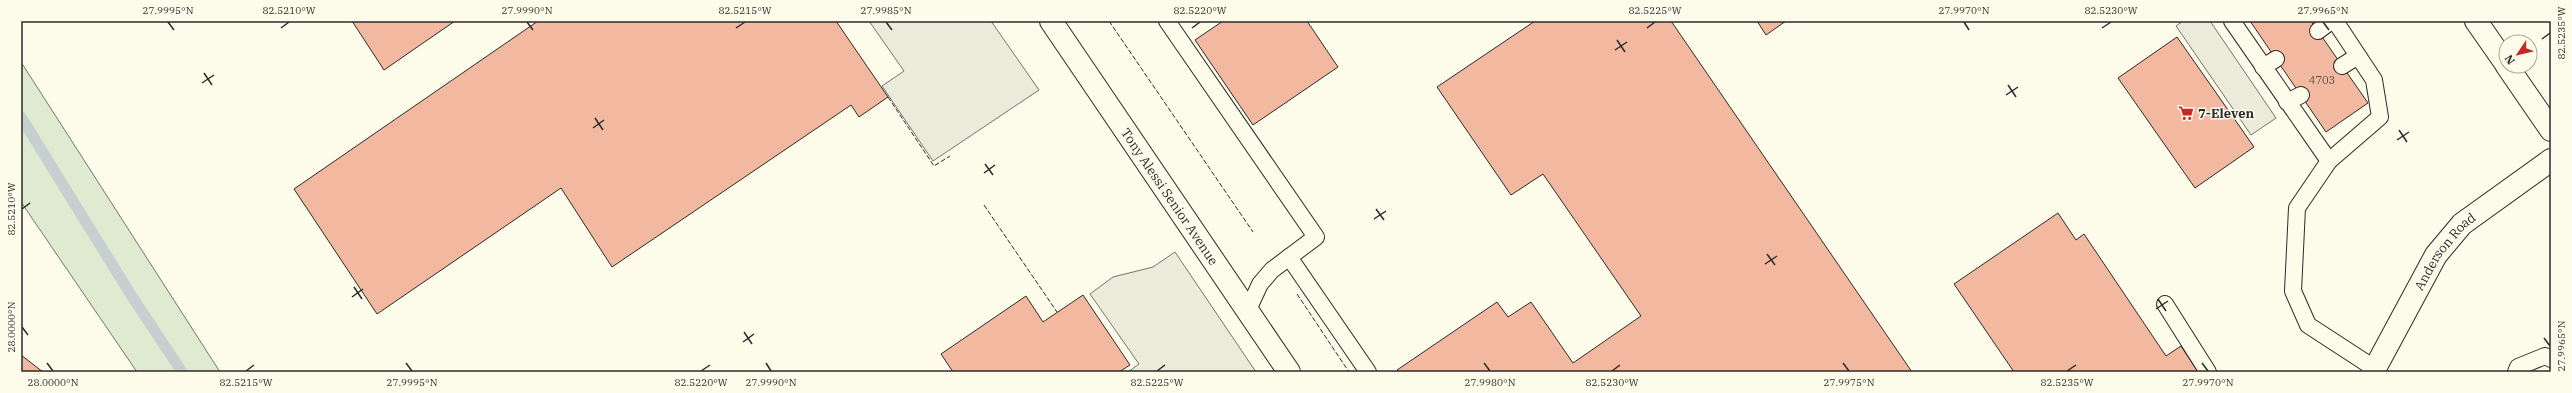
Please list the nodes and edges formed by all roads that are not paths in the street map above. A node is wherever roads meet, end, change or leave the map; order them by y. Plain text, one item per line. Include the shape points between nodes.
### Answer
1 (1051, 21) edge
2 (1167, 21) edge
3 (2331, 21) edge
4 (2335, 21) edge
5 (2476, 21) edge
6 (2238, 23) edge
7 (2318, 31) dead end
8 (2498, 52) edge
9 (2358, 56) junction
10 (2342, 66) dead end
11 (2513, 74) edge
12 (2301, 95) dead end
13 (2287, 102) junction
14 (2551, 130) edge
15 (2551, 160) edge
16 (2329, 161) junction
17 (1289, 258) junction
18 (2165, 304) dead end
19 (1247, 312) junction
20 (2551, 359) edge
21 (2374, 370) edge
22 (1289, 372) edge
23 (1368, 372) edge
24 (2208, 372) edge
25 (2516, 372) edge

1 - 19 street, Tony Alessi Senior Avenue
2 - 17 lane via 1316,237
3 - 7 lane
4 - 9 lane
5 - 8 street
6 - 13 lane via 2270,63
9 - 10 lane
9 - 16 lane via 2374,80 2380,117
11 - 14 street
12 - 13 lane
13 - 16 lane
15 - 21 street, Anderson Road via 2462,224 2436,255
16 - 21 lane via 2297,208 2293,291 2308,325
17 - 19 lane via 1260,284
17 - 23 lane
18 - 24 lane
19 - 22 street, Tony Alessi Senior Avenue
20 - 25 lane via 2546,356 2518,366

